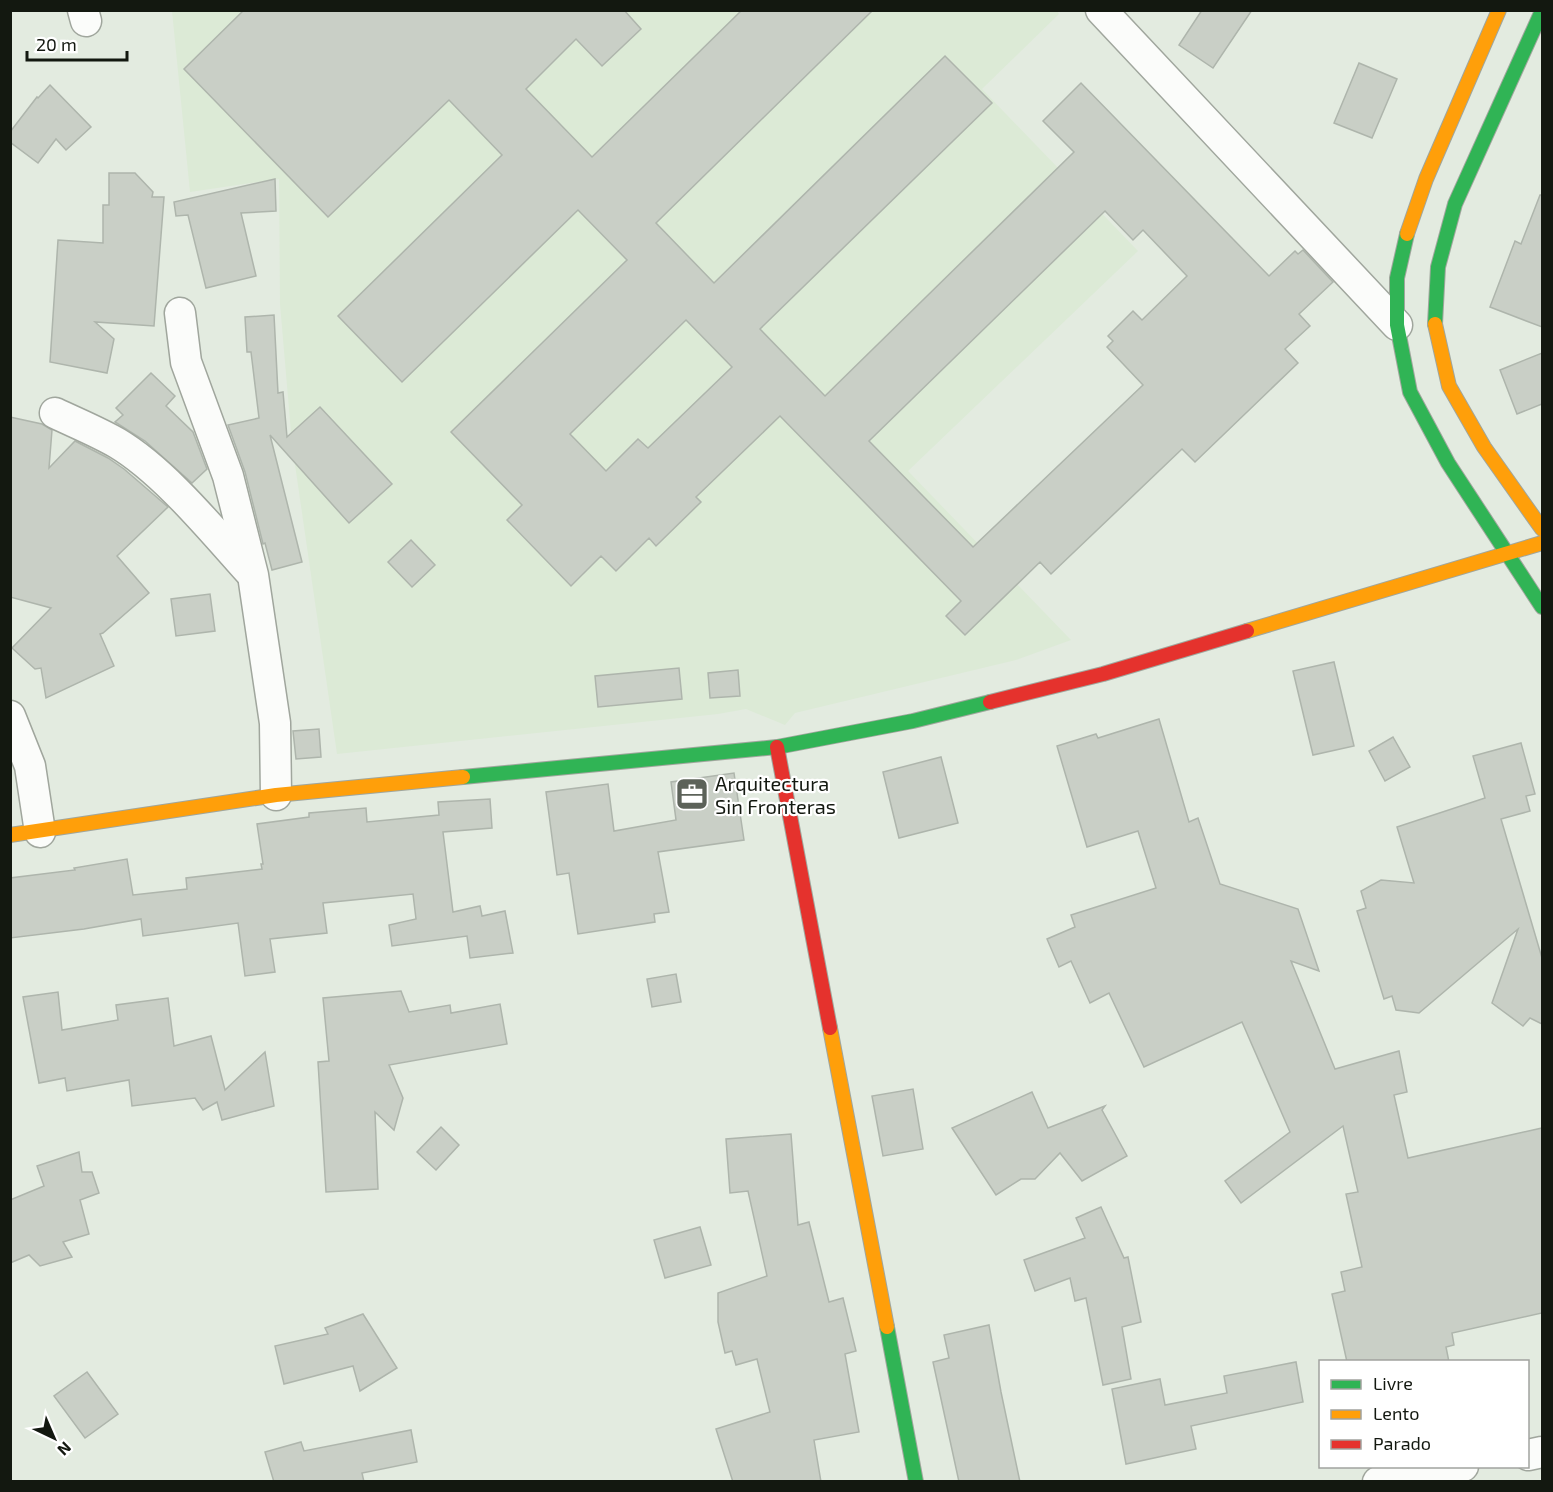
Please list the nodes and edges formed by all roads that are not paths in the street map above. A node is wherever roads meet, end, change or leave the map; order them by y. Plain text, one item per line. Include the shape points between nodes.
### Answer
1 (1101, 10) edge
2 (1499, 10) edge
3 (1542, 11) edge
4 (180, 313) dead end
5 (1397, 325) junction
6 (55, 413) dead end
7 (1542, 529) edge
8 (1542, 543) edge
9 (1507, 552) junction
10 (253, 575) junction
11 (1542, 607) edge
12 (10, 716) edge
13 (777, 747) junction
14 (276, 795) junction
15 (40, 832) junction
16 (10, 835) edge
17 (1457, 1468) edge
18 (916, 1482) edge
19 (1378, 1482) edge

1 - 5 street
2 - 5 street via 1408,228 1397,278
3 - 7 street via 1455,204 1438,267 1435,327 1449,386 1484,447
4 - 10 street via 186,362 228,476
5 - 9 street via 1410,392 1448,463
6 - 10 street via 118,443 151,468
8 - 9 street
9 - 11 street
9 - 13 street via 1103,674 913,722
10 - 14 street via 275,723
12 - 15 street via 30,766
13 - 14 street
13 - 18 street
14 - 15 street
15 - 16 street
17 - 19 street

